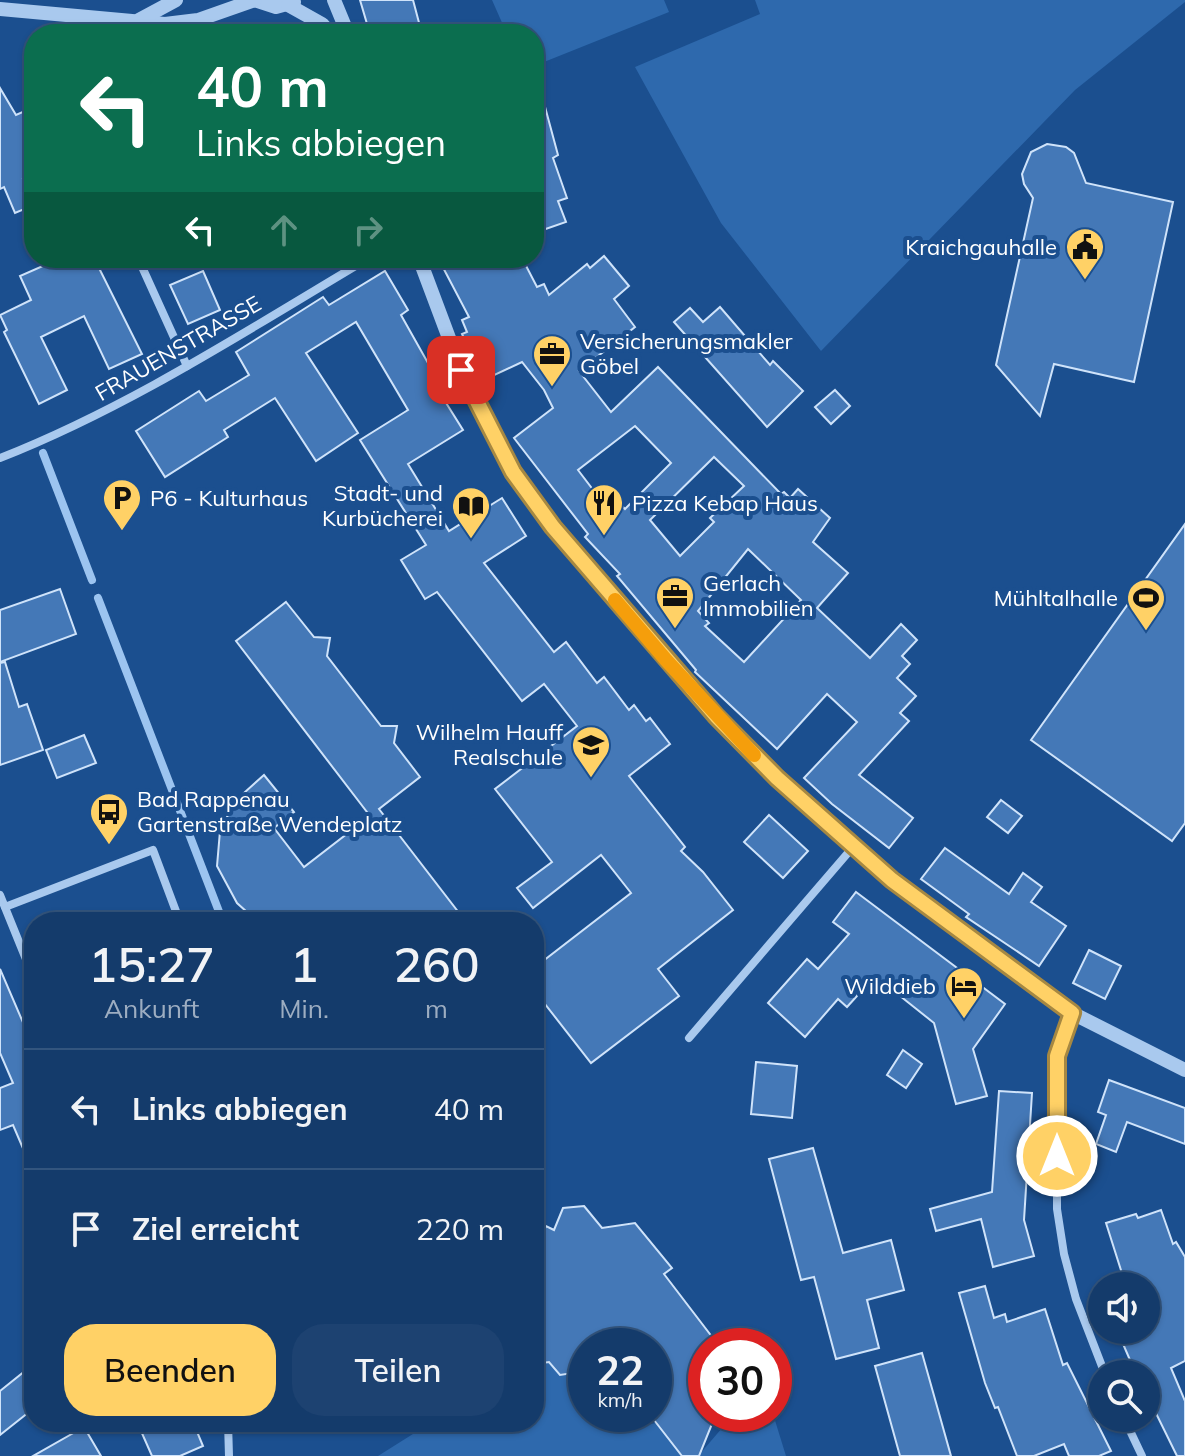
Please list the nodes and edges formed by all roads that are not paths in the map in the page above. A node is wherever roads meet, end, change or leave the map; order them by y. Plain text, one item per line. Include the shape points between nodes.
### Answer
1 (176, 0) edge
2 (254, 0) edge
3 (334, 0) edge
4 (293, 2) edge
5 (0, 9) edge
6 (139, 20) junction
7 (322, 24) edge
8 (344, 24) edge
9 (143, 268) edge
10 (352, 268) edge
11 (423, 268) edge
12 (187, 366) junction
13 (0, 458) edge
14 (853, 847) junction
15 (0, 895) edge
16 (5, 907) junction
17 (176, 912) edge
18 (24, 954) edge
19 (1072, 1013) junction
20 (689, 1038) dead end
21 (1185, 1070) edge
22 (1100, 1360) edge
23 (228, 1432) edge
24 (1131, 1432) edge
25 (229, 1456) edge
26 (1142, 1456) edge

1 - 6 street
2 - 4 street via 276,7
2 - 6 street via 198,20
3 - 8 street
4 - 7 street
5 - 6 street
9 - 12 street
10 - 12 street, FRAUENSTRASSE
11 - 14 street via 461,370 513,472 553,527 716,716
12 - 13 street, FRAUENSTRASSE
14 - 19 street
14 - 20 street
15 - 16 street
16 - 17 street via 153,850
16 - 18 street
19 - 21 street
19 - 22 street via 1057,1056 1057,1209 1076,1299
23 - 25 street
24 - 26 street

